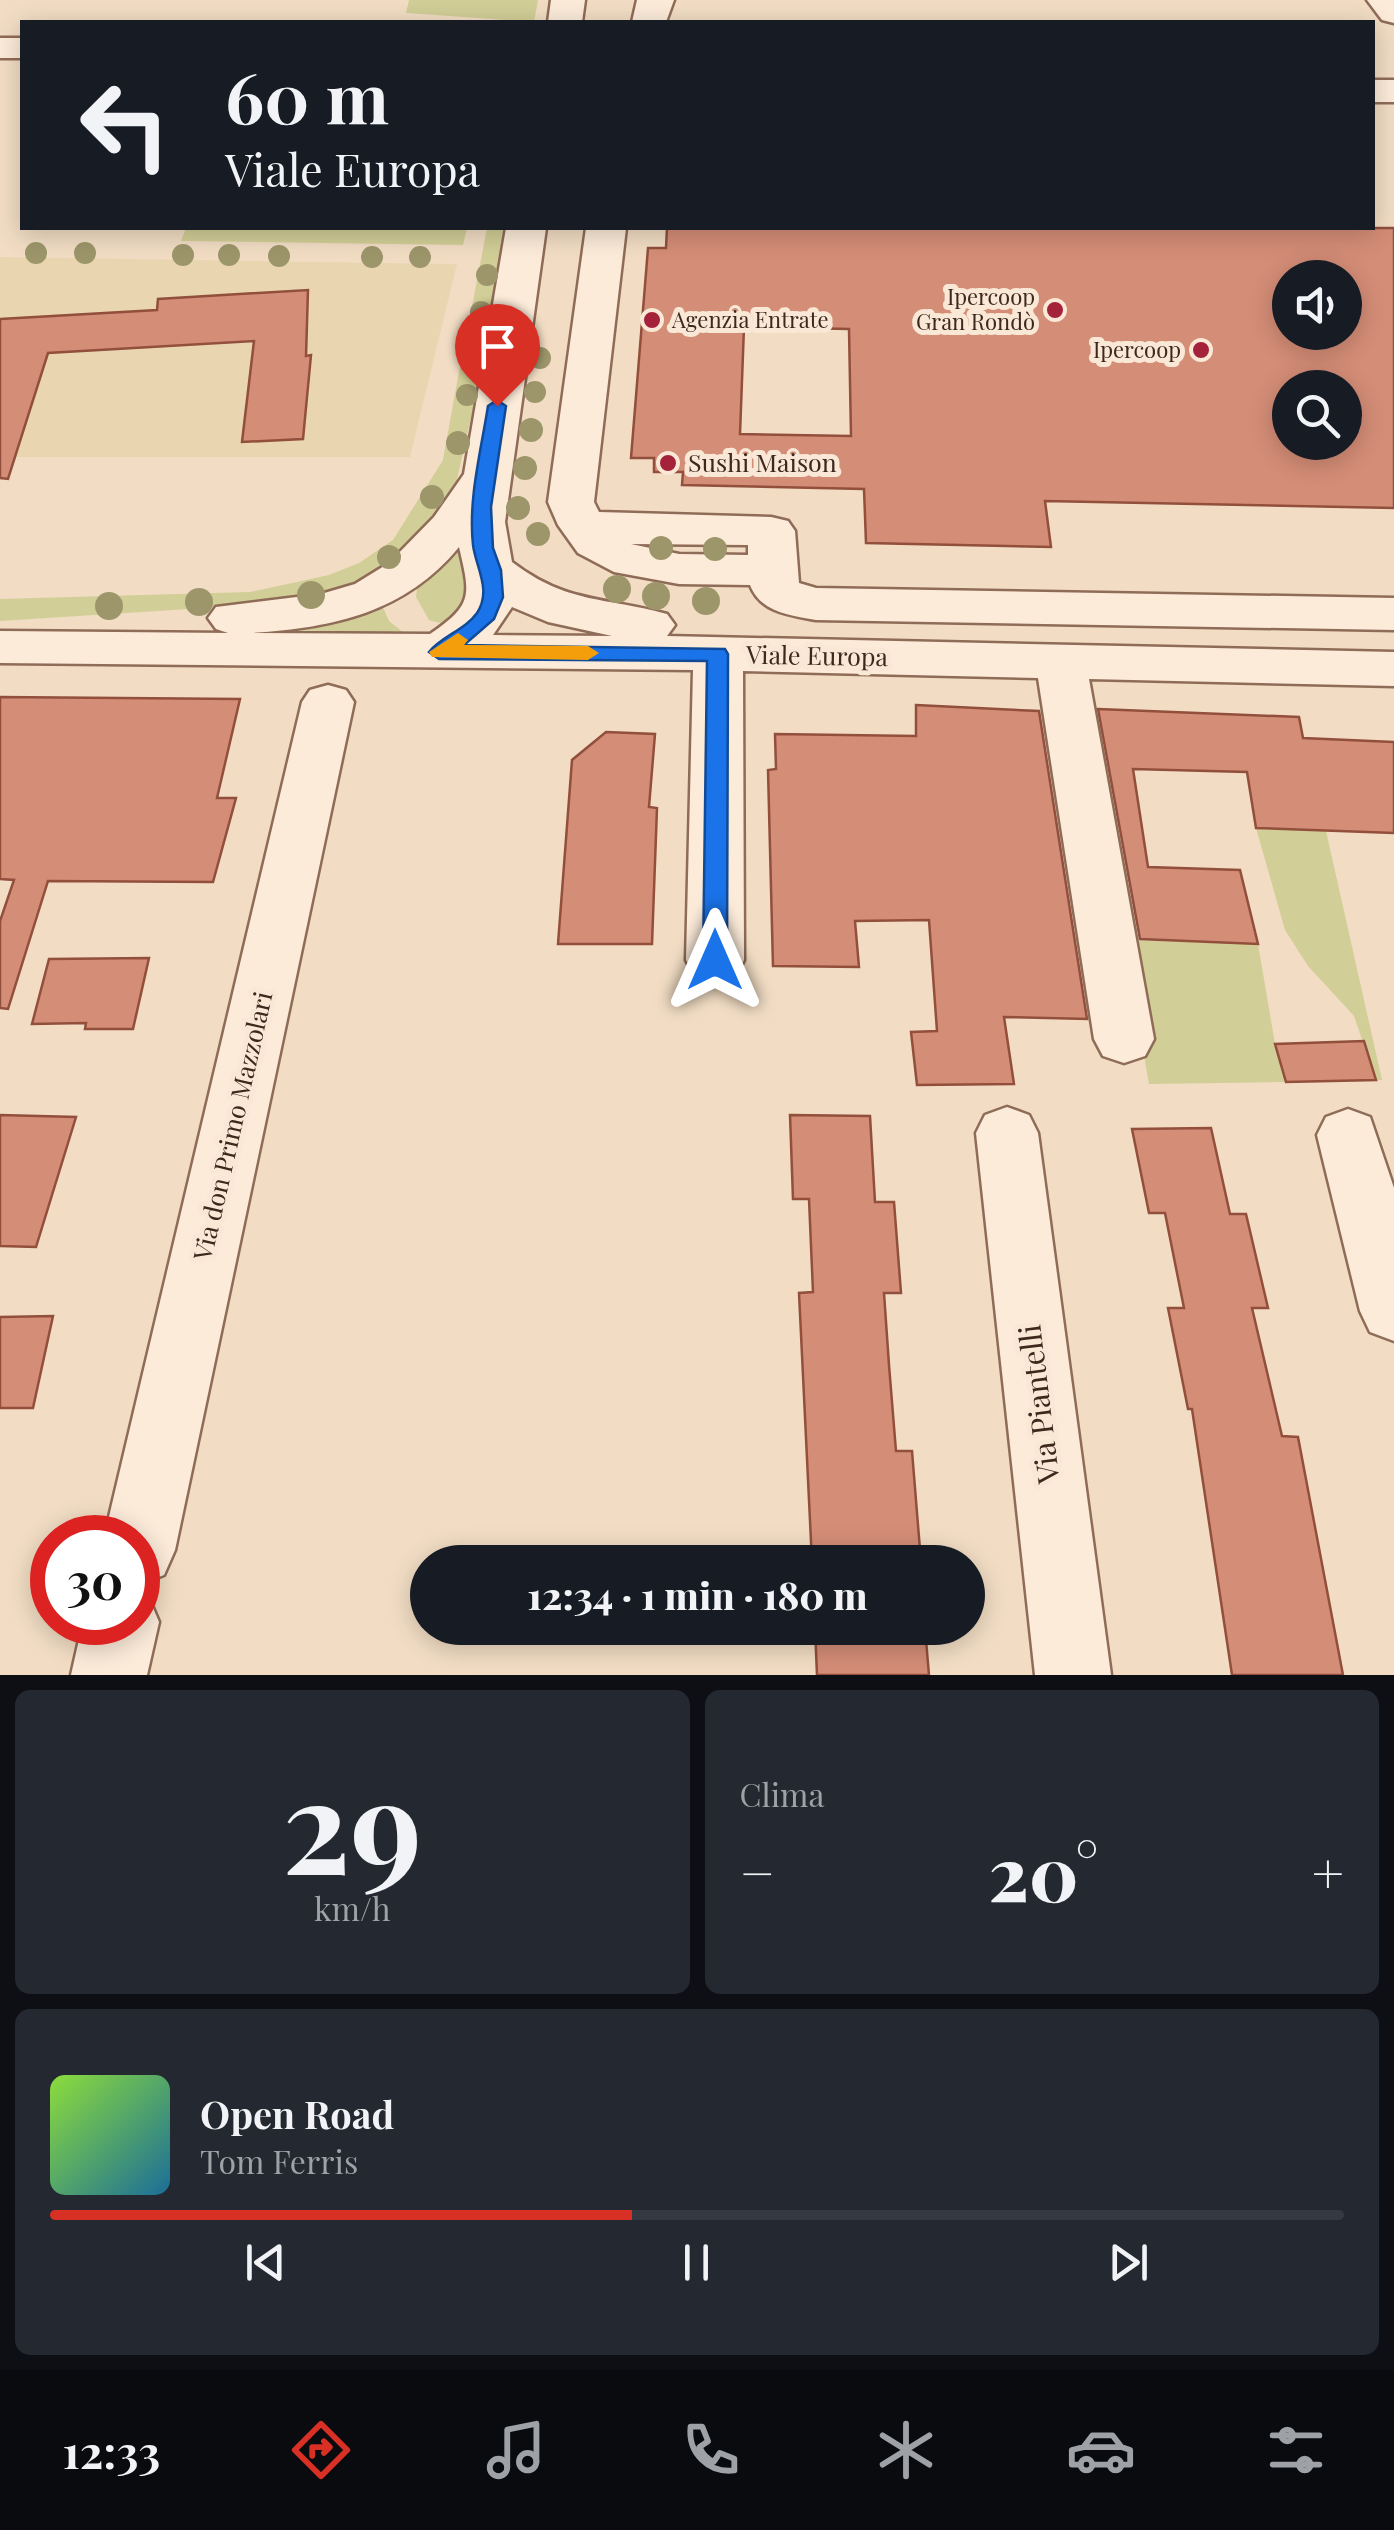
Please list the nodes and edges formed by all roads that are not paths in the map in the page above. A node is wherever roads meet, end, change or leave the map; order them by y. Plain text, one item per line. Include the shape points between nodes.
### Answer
1 (1384, 0) edge
2 (1394, 13) edge
3 (526, 230) edge
4 (606, 230) edge
5 (485, 477) junction
6 (411, 568) junction
7 (491, 570) junction
8 (1337, 612) junction
9 (1394, 614) edge
10 (24, 647) edge
11 (439, 652) junction
12 (718, 654) junction
13 (886, 657) junction
14 (1060, 660) junction
15 (1376, 669) edge
16 (328, 702) dead end
17 (715, 960) dead end
18 (1124, 1039) dead end
19 (1006, 1133) dead end
20 (1348, 1135) dead end
21 (1394, 1311) edge
22 (146, 1515) edge
23 (116, 1645) edge
24 (110, 1675) edge
25 (1073, 1675) edge

1 - 2 street
3 - 5 street
4 - 8 street via 571,502 598,546 659,566 773,570 775,589 816,604
5 - 6 street
5 - 7 street via 483,548
6 - 10 street via 374,594 308,612 150,623
6 - 11 street via 400,596
7 - 11 street via 493,597 486,614
7 - 13 street via 552,610
8 - 9 street
8 - 15 street
10 - 11 street, Viale Europa
11 - 12 street, Viale Europa
12 - 13 street, Viale Europa
12 - 17 street
13 - 14 street, Viale Europa
14 - 15 street, Viale Europa
14 - 18 street
16 - 22 street, Via don Primo Mazzolari
19 - 25 street, Via Piantelli
20 - 21 street
23 - 24 street

